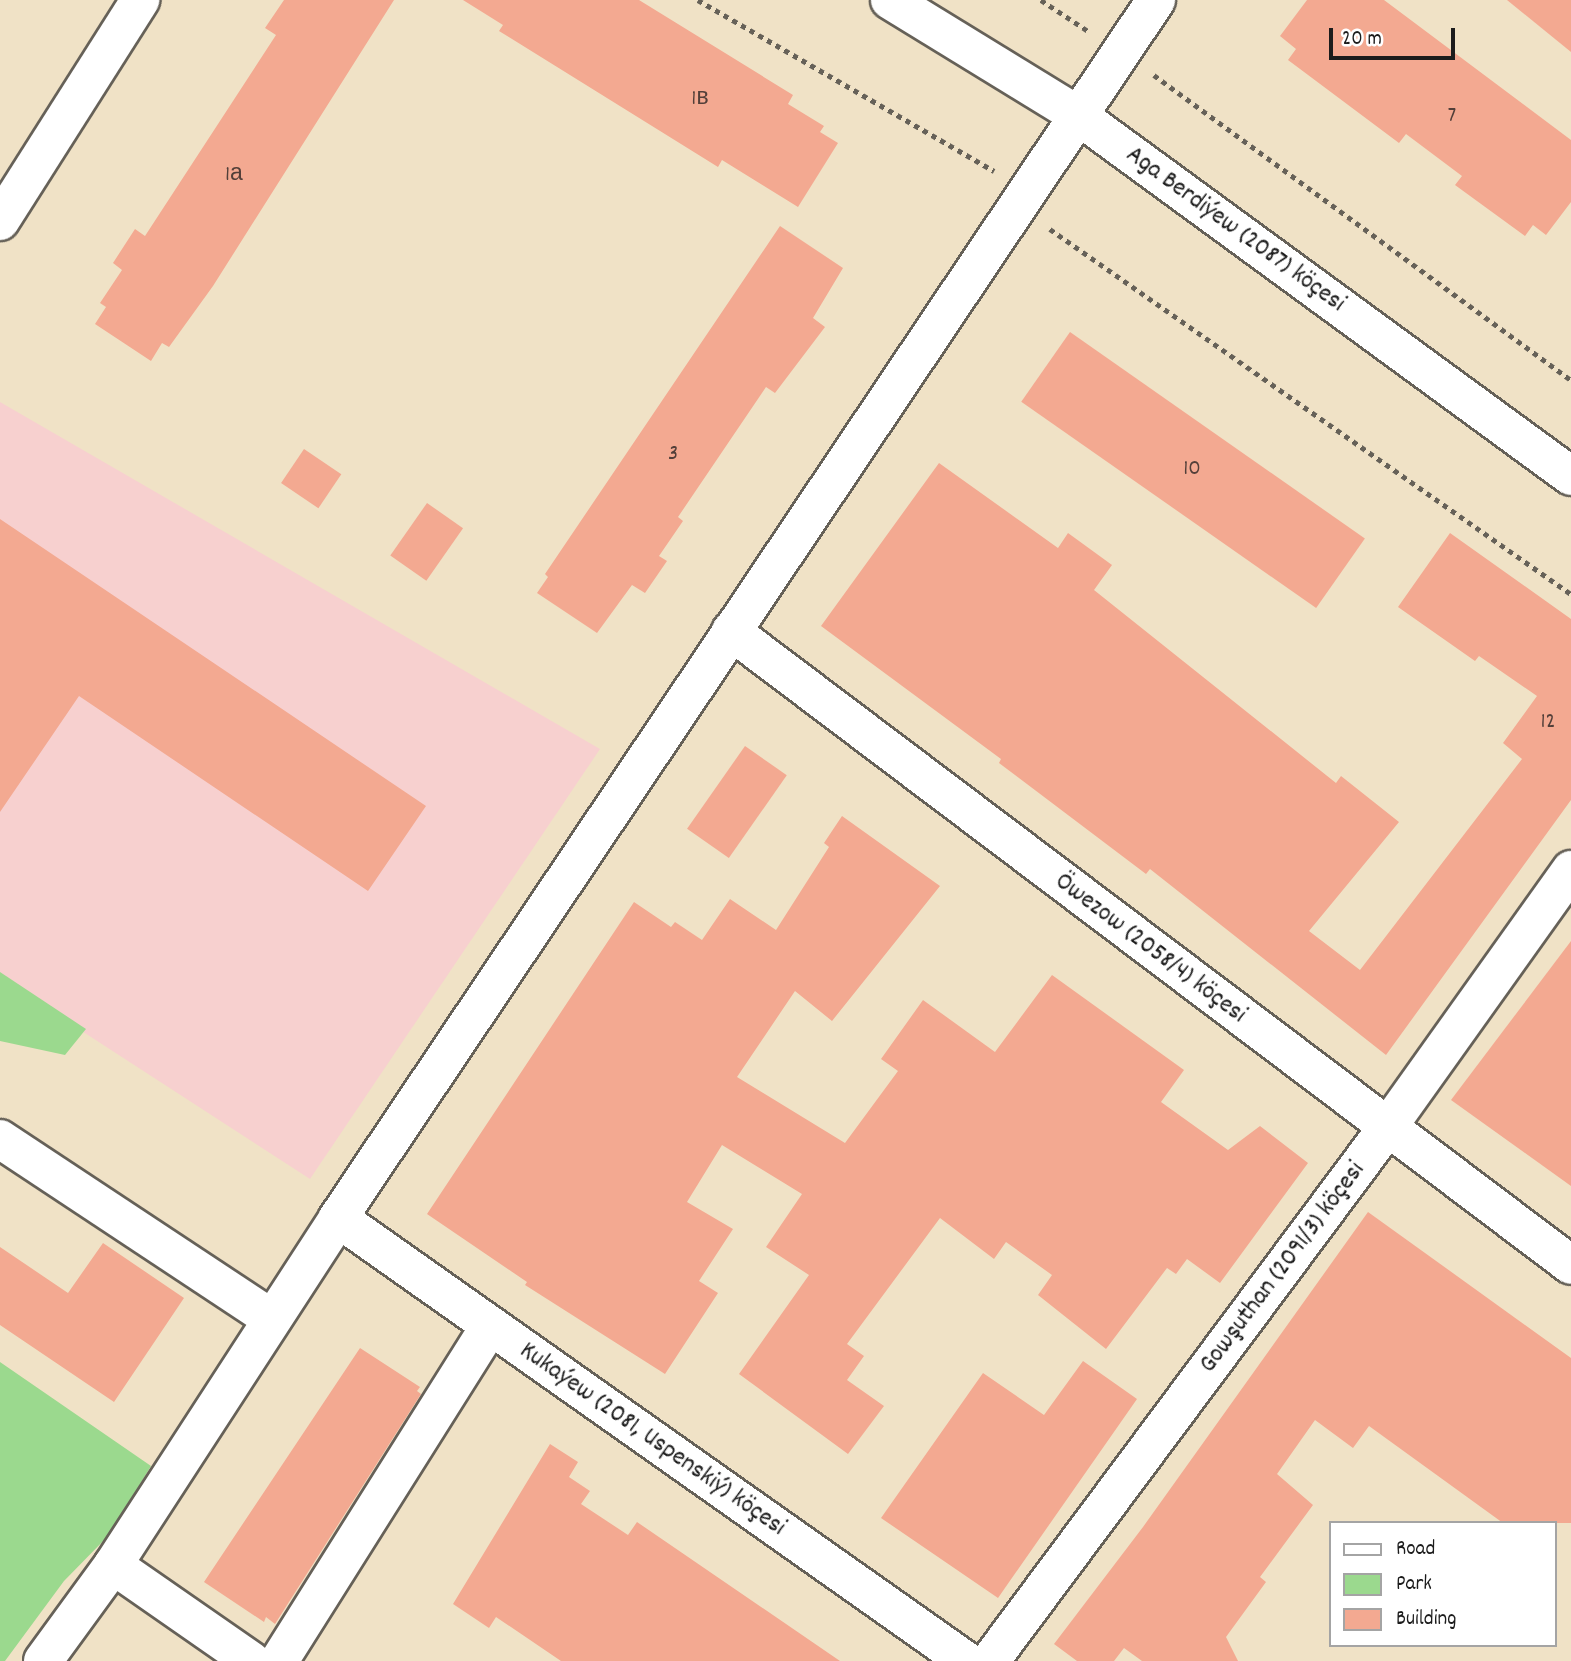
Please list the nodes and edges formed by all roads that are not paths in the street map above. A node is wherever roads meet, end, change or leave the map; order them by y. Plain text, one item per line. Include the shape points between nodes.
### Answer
1 (140, 0) edge
2 (890, 0) edge
3 (1156, 0) edge
4 (1076, 114) junction
5 (0, 221) edge
6 (1571, 475) edge
7 (731, 631) junction
8 (1571, 870) edge
9 (1387, 1128) junction
10 (0, 1139) edge
11 (338, 1218) junction
12 (1571, 1265) edge
13 (272, 1319) junction
14 (490, 1326) junction
15 (113, 1565) junction
16 (43, 1661) edge
17 (251, 1661) edge
18 (279, 1661) edge
19 (966, 1661) edge
20 (989, 1661) edge

1 - 5 street
2 - 4 street, Aga Berdiýew (2087) köçesi
3 - 4 street
4 - 6 street, Aga Berdiýew (2087) köçesi
4 - 7 street
7 - 9 street, Öwezow (2058/4) köçesi
7 - 11 street
8 - 9 street, Gowşuthan (2091/3) köçesi
9 - 12 street, Öwezow (2058/4) köçesi
9 - 20 street, Gowşuthan (2091/3) köçesi
10 - 13 street
11 - 13 street
11 - 14 street, Kukaýew (2081, Uspenskiý) köçesi
13 - 15 street
14 - 18 street
14 - 19 street, Kukaýew (2081, Uspenskiý) köçesi
15 - 16 street
15 - 17 street

